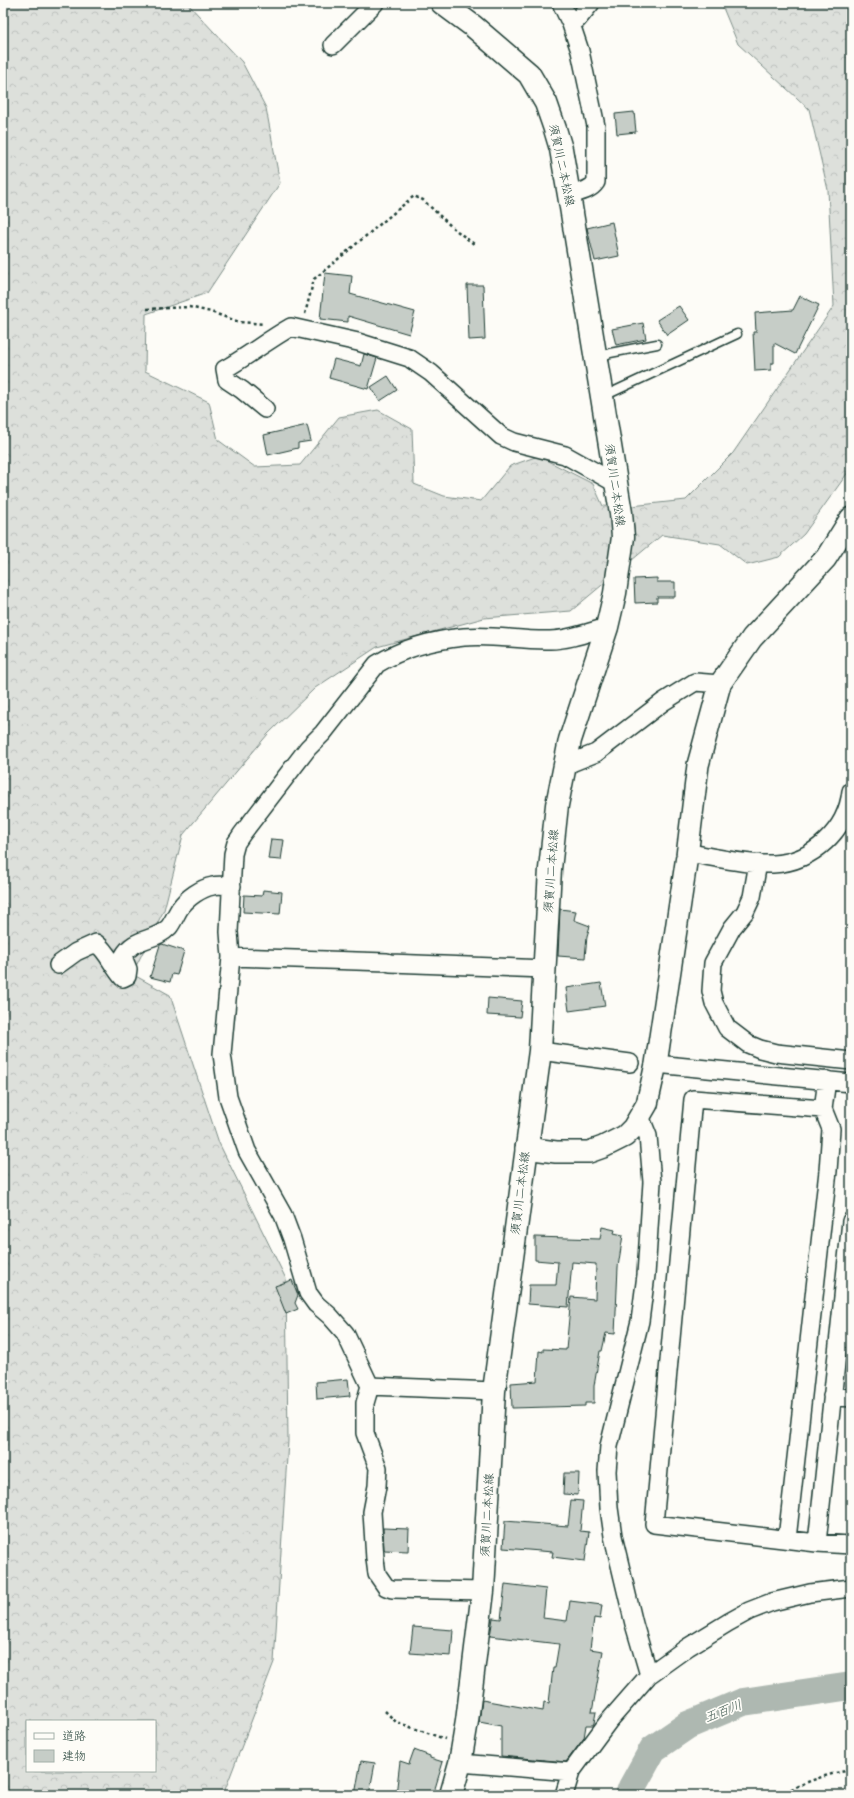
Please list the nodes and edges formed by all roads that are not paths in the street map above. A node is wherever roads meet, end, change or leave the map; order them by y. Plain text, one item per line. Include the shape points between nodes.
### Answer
1 (375, 3) edge
2 (442, 3) edge
3 (561, 3) edge
4 (590, 3) edge
5 (571, 24) junction
6 (333, 45) dead end
7 (569, 195) junction
8 (737, 334) dead end
9 (657, 344) dead end
10 (595, 359) junction
11 (602, 397) junction
12 (265, 409) dead end
13 (616, 484) junction
14 (851, 518) edge
15 (607, 627) junction
16 (720, 684) junction
17 (566, 764) junction
18 (851, 791) edge
19 (688, 853) junction
20 (758, 863) junction
21 (232, 886) junction
22 (231, 957) junction
23 (58, 964) dead end
24 (545, 969) junction
25 (540, 1052) junction
26 (851, 1061) edge
27 (630, 1063) dead end
28 (656, 1064) junction
29 (827, 1080) junction
30 (851, 1083) edge
31 (823, 1109) junction
32 (640, 1116) junction
33 (526, 1148) junction
34 (851, 1221) edge
35 (370, 1386) junction
36 (494, 1391) junction
37 (832, 1396) junction
38 (851, 1398) edge
39 (787, 1539) junction
40 (817, 1543) junction
41 (851, 1545) edge
42 (851, 1588) edge
43 (483, 1590) junction
44 (649, 1675) junction
45 (461, 1755) junction
46 (571, 1772) junction
47 (451, 1795) edge
48 (564, 1795) edge

1 - 6 street
2 - 7 main road, 須賀川二本松線 via 529,74 546,103 555,129
3 - 5 street
4 - 5 street
5 - 7 street via 580,51 596,126 596,182 593,187
7 - 10 main road, 須賀川二本松線
8 - 11 lane
9 - 10 lane via 610,353
10 - 11 main road, 須賀川二本松線
11 - 13 main road, 須賀川二本松線
12 - 13 street via 227,380 225,369 270,339 296,329 358,342 409,358 431,373 501,436 514,442 565,455
13 - 15 main road, 須賀川二本松線 via 623,537
14 - 16 street via 826,558 752,638
15 - 17 main road, 須賀川二本松線 via 570,740
15 - 21 street via 551,640 465,636 423,644 388,657 377,664 323,733 308,748 239,839 233,854
16 - 17 street via 695,682 663,702 596,753
16 - 19 street via 698,765
17 - 24 main road, 須賀川二本松線 via 557,805 550,869
18 - 20 street via 850,803 843,820 825,843 799,858 773,864
19 - 20 street
19 - 28 street
20 - 26 street via 752,897 713,963 711,992 714,1002 727,1028 748,1044 776,1053
21 - 22 street via 229,932
21 - 23 street via 213,886 192,896 182,906 169,927 127,949 123,957 128,969 127,976 123,978 103,948 96,943
22 - 24 street
22 - 35 street via 222,1054 228,1097 247,1152 283,1215 308,1293 345,1333
24 - 25 main road, 須賀川二本松線
25 - 27 street
25 - 33 main road, 須賀川二本松線
28 - 29 street
28 - 32 street via 647,1104
29 - 30 street
29 - 31 street
31 - 39 street via 831,1129
31 - 39 street via 693,1099 654,1524
32 - 33 street via 625,1136 589,1152 556,1152
32 - 44 street via 648,1136 652,1182 646,1275 640,1321 609,1446 607,1471 613,1536
33 - 36 main road, 須賀川二本松線
34 - 37 street
35 - 36 street
35 - 43 street via 365,1403 365,1432 378,1468 372,1512 377,1574 386,1587 392,1589
36 - 43 main road, 須賀川二本松線
37 - 38 street
37 - 40 street
39 - 40 street
40 - 41 street
42 - 44 street via 810,1593 772,1602 749,1611 706,1635
43 - 45 main road, 須賀川二本松線 via 473,1682
44 - 46 street via 608,1722
45 - 46 street
45 - 47 main road, 須賀川二本松線
46 - 48 street

